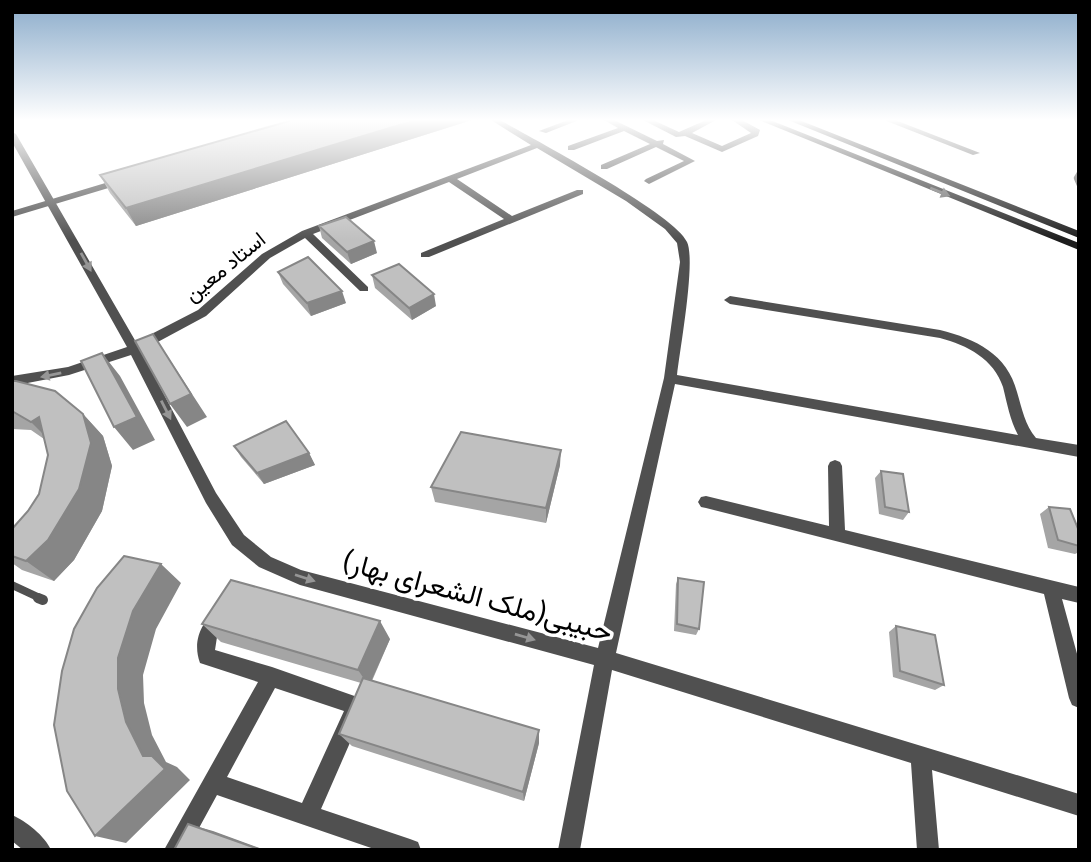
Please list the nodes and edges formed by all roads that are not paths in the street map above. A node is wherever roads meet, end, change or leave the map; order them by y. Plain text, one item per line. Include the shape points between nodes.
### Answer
1 (28, 160) edge
2 (497, 160) edge
3 (563, 160) edge
4 (620, 160) edge
5 (689, 160) edge
6 (864, 160) edge
7 (895, 160) edge
8 (604, 167) dead end
9 (1079, 173) edge
10 (130, 178) edge
11 (450, 178) junction
12 (649, 181) dead end
13 (1079, 185) edge
14 (580, 192) dead end
15 (53, 202) junction
16 (12, 214) edge
17 (511, 220) junction
18 (306, 233) junction
19 (1079, 235) edge
20 (1079, 247) edge
21 (425, 255) dead end
22 (364, 289) dead end
23 (730, 300) dead end
24 (134, 349) junction
25 (670, 378) junction
26 (12, 381) edge
27 (1032, 443) junction
28 (1079, 451) edge
29 (835, 467) dead end
30 (706, 502) dead end
31 (837, 535) junction
32 (12, 585) edge
33 (1051, 588) junction
34 (1079, 594) edge
35 (43, 600) dead end
36 (230, 611) edge
37 (605, 659) junction
38 (272, 676) junction
39 (1079, 698) edge
40 (921, 758) junction
41 (213, 783) junction
42 (1079, 805) edge
43 (308, 815) junction
44 (12, 827) edge
45 (40, 850) edge
46 (176, 850) edge
47 (410, 850) edge
48 (569, 850) edge
49 (928, 850) edge

1 - 15 street, حبیبی(ملک الشعرای بهار)
2 - 11 street, استاد معین
3 - 25 street via 639,206 682,242 685,262
4 - 8 street
5 - 12 street
6 -> 20 main road
7 - 19 main road
9 - 13 lane
10 - 15 street
11 - 17 street
11 - 18 street, استاد معین
14 - 17 street
15 - 16 street
15 -> 24 street, حبیبی(ملک الشعرای بهار)
17 - 21 street
18 - 22 street
18 - 24 street, استاد معین via 266,256 202,313
23 - 27 street via 963,341 993,360 1005,377 1021,432
24 -> 26 street, استاد معین via 69,371
24 -> 37 street, حبیبی(ملک الشعرای بهار) via 211,498 238,540 265,562 349,591
25 - 27 street
25 - 37 street
27 - 28 street
29 - 31 street
30 - 31 street
31 - 33 street
32 - 35 lane
33 - 34 street
33 - 39 street
36 - 38 street via 212,627 205,642 207,656
37 - 40 street, حبیبی(ملک الشعرای بهار)
37 - 48 street
38 - 41 street
38 - 43 street via 356,706
40 - 42 street, حبیبی(ملک الشعرای بهار)
40 - 49 street
41 - 43 street
41 - 46 street
43 - 47 street
44 - 45 street

